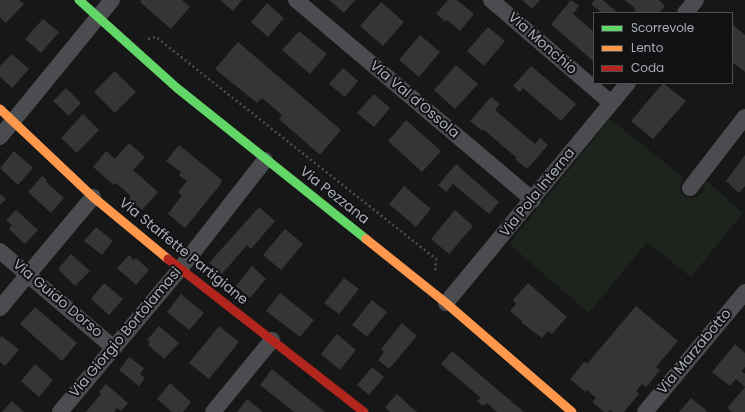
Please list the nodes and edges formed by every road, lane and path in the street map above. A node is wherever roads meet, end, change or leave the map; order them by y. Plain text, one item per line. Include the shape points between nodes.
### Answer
1 (79, 0) edge
2 (112, 0) edge
3 (296, 0) edge
4 (491, 0) edge
5 (696, 0) edge
6 (686, 12) edge
7 (97, 17) junction
8 (627, 84) edge
9 (612, 103) junction
10 (0, 109) edge
11 (745, 117) edge
12 (13, 122) junction
13 (0, 137) edge
14 (265, 160) junction
15 (690, 188) dead end
16 (93, 197) junction
17 (533, 200) junction
18 (0, 251) edge
19 (180, 268) junction
20 (28, 275) junction
21 (745, 292) edge
22 (446, 303) junction
23 (0, 308) edge
24 (272, 340) junction
25 (114, 348) junction
26 (359, 410) edge
27 (60, 412) edge
28 (214, 412) edge
29 (572, 412) edge
30 (645, 412) edge

1 - 7 street, Via Pezzana
2 - 7 street
3 - 17 street, Via Val d'Ossola
4 - 9 street, Via Monchio
5 - 6 street
7 - 12 street
7 - 14 street, Via Pezzana via 177,88
8 - 9 street, Via Pola Interna
9 - 17 street, Via Pola Interna
10 - 12 street, Via Staffette Partigiane
11 - 15 street
12 - 13 street
12 - 16 street, Via Staffette Partigiane
14 - 19 street, Via Giorgio Bortolamasi
14 - 22 street, Via Pezzana
16 - 19 street, Via Staffette Partigiane
16 - 20 street
17 - 22 street, Via Pola Interna
18 - 20 street, Via Guido Dorso
19 - 24 street, Via Staffette Partigiane
19 - 25 street, Via Giorgio Bortolamasi
20 - 23 street
20 - 25 street, Via Guido Dorso
21 - 30 street, Via Marzabotto
22 - 29 street, Via Pezzana
24 - 26 street, Via Staffette Partigiane
24 - 28 street
25 - 27 street, Via Giorgio Bortolamasi

